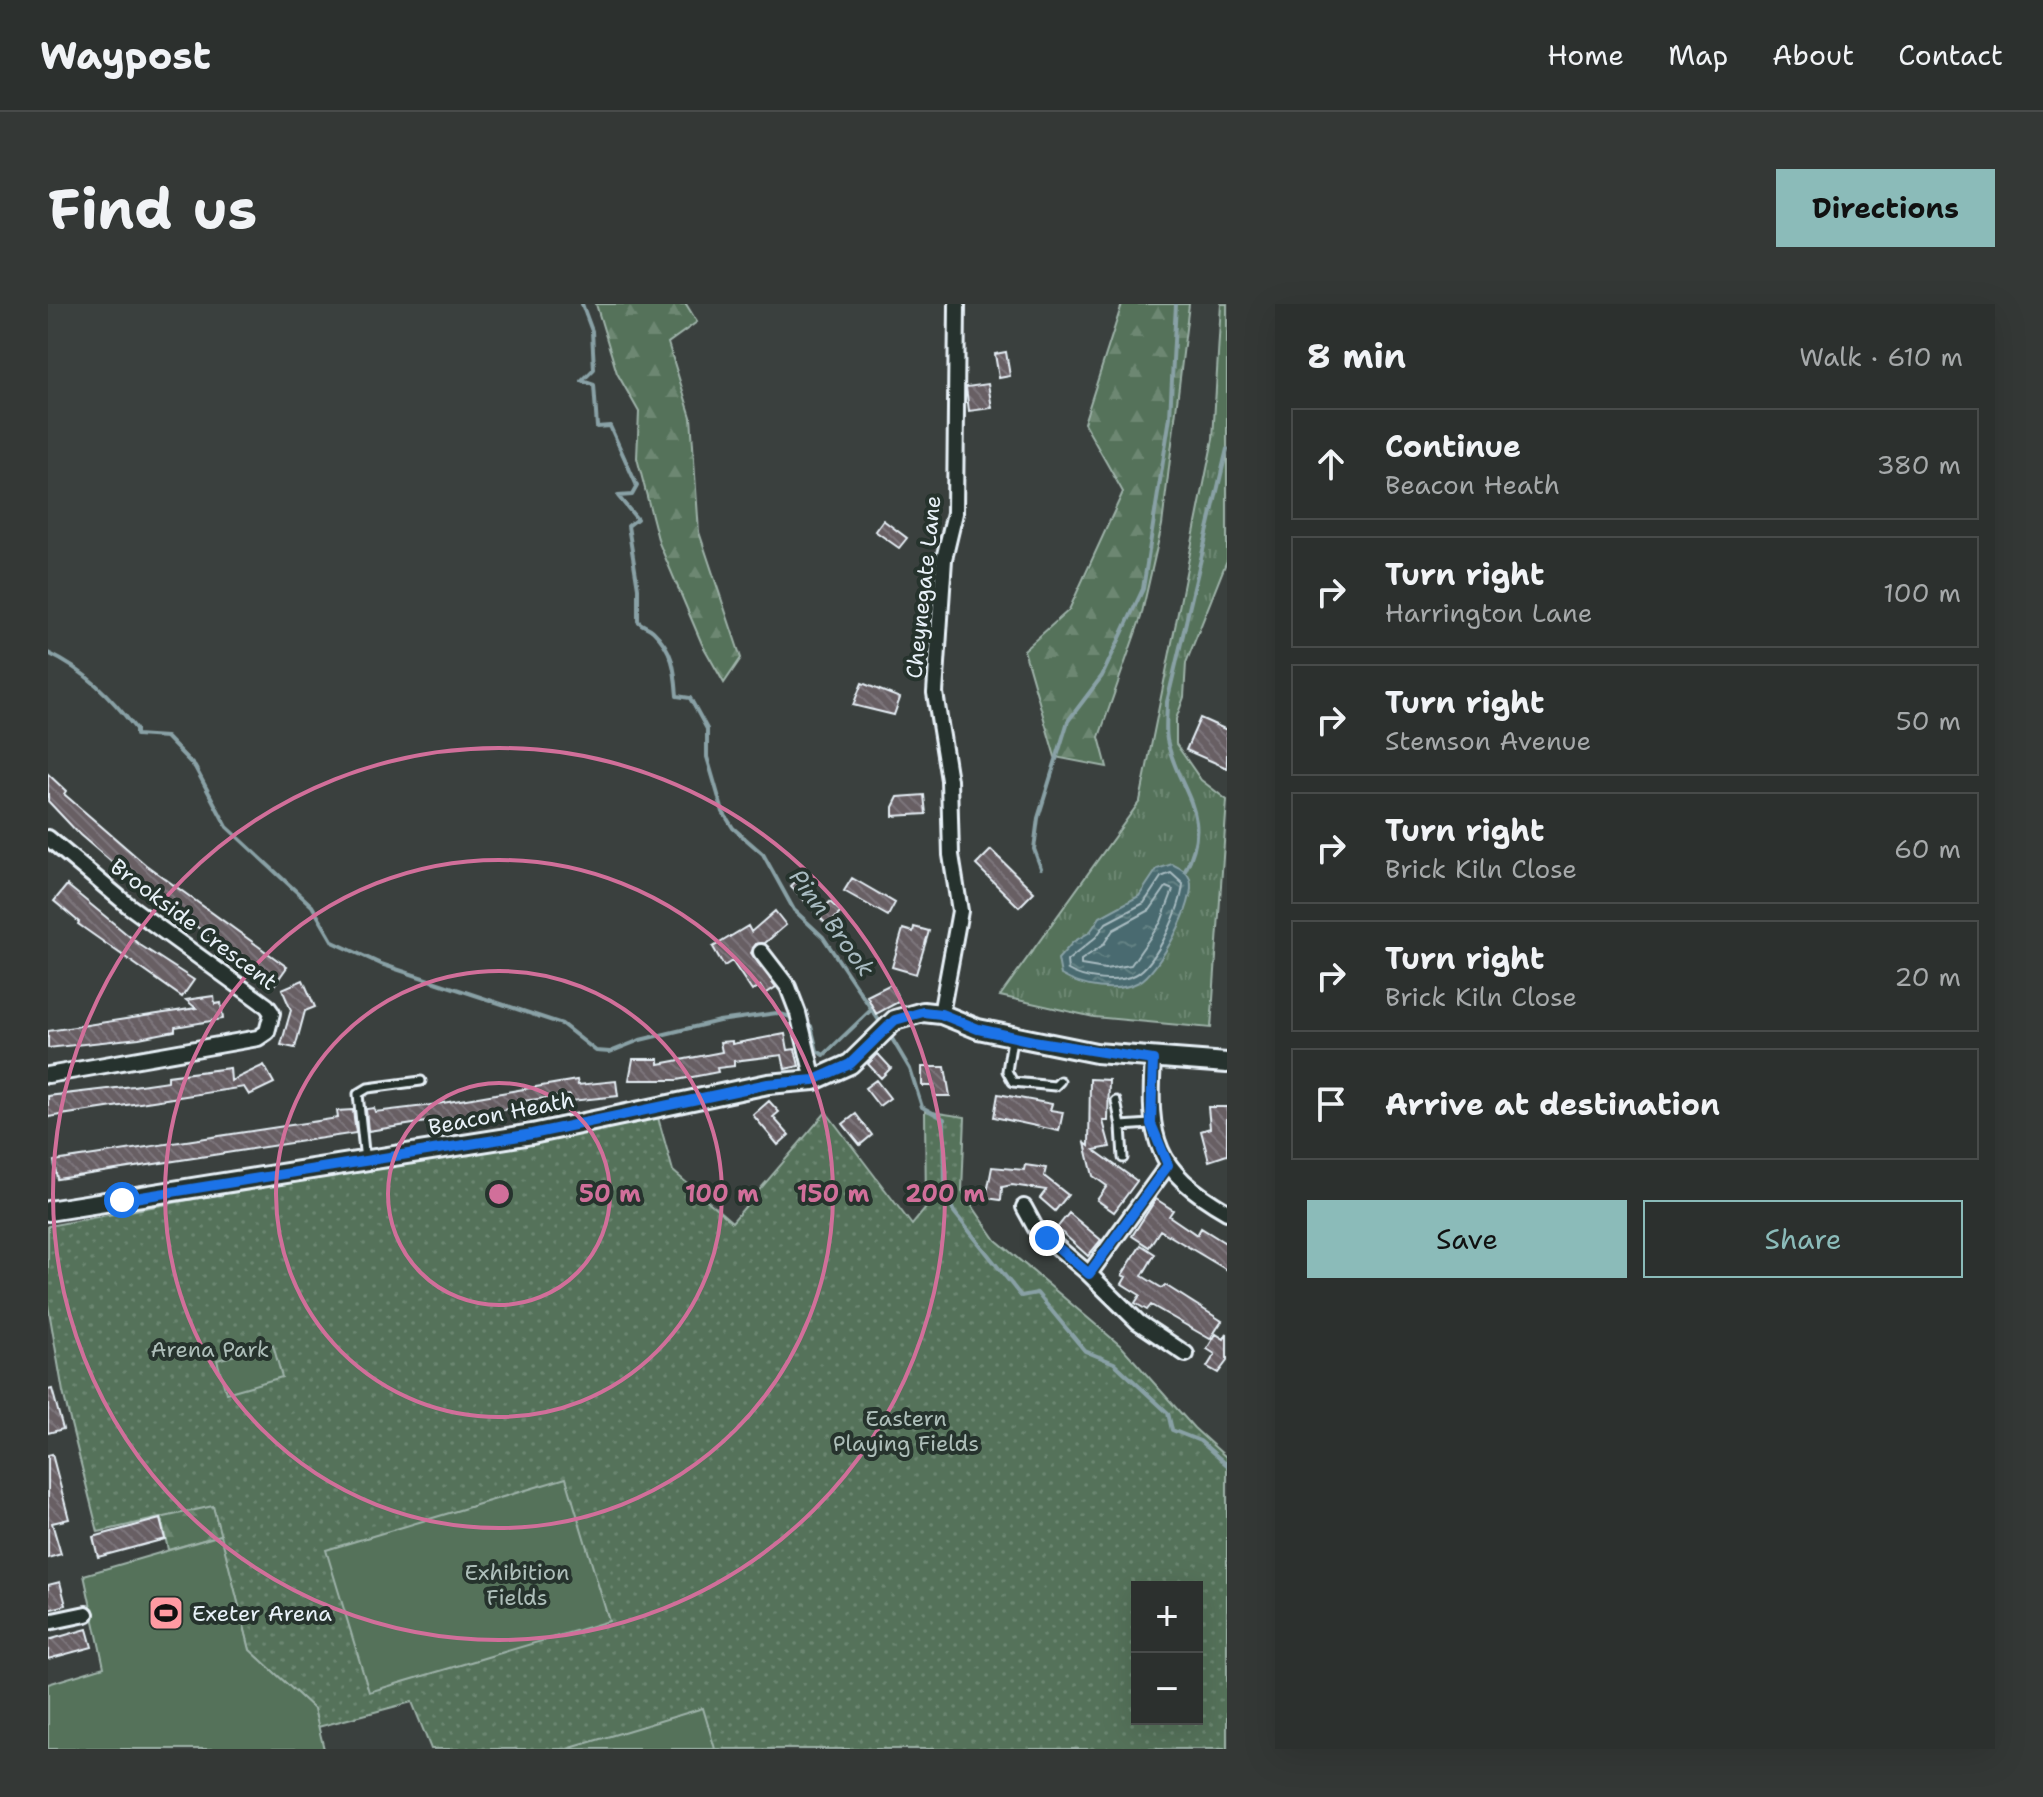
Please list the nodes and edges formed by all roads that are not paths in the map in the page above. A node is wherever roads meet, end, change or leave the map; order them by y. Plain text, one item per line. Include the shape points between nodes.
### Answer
1 (957, 304) edge
2 (48, 838) edge
3 (761, 952) dead end
4 (941, 1014) junction
5 (1012, 1037) junction
6 (1153, 1060) junction
7 (1227, 1063) edge
8 (48, 1075) edge
9 (814, 1080) junction
10 (421, 1081) dead end
11 (1060, 1081) dead end
12 (1116, 1101) dead end
13 (1151, 1124) junction
14 (1121, 1126) junction
15 (1123, 1158) dead end
16 (365, 1161) junction
17 (1168, 1165) junction
18 (1024, 1207) dead end
19 (48, 1211) edge
20 (1227, 1212) edge
21 (1089, 1274) junction
22 (1186, 1354) dead end
23 (86, 1614) dead end
24 (48, 1622) edge

1 - 4 street, Cheynegate Lane via 955,513 944,559 935,693 960,911
2 - 8 street, Brookside Crescent via 272,1013 267,1032 258,1038
3 - 9 street via 788,987
4 - 5 street
4 - 9 street, Beacon Heath via 906,1015 850,1064
5 - 6 street
5 - 11 lane via 1007,1071 1013,1082 1055,1086
6 - 7 street
6 - 13 street
9 - 16 street, Beacon Heath via 768,1084 532,1134
10 - 16 lane via 358,1094
12 - 14 lane
13 - 14 lane
13 - 17 street
14 - 15 lane
16 - 19 street, Beacon Heath
17 - 20 street
17 - 21 street
18 - 21 street via 1036,1229
21 - 22 street via 1138,1322
23 - 24 street

